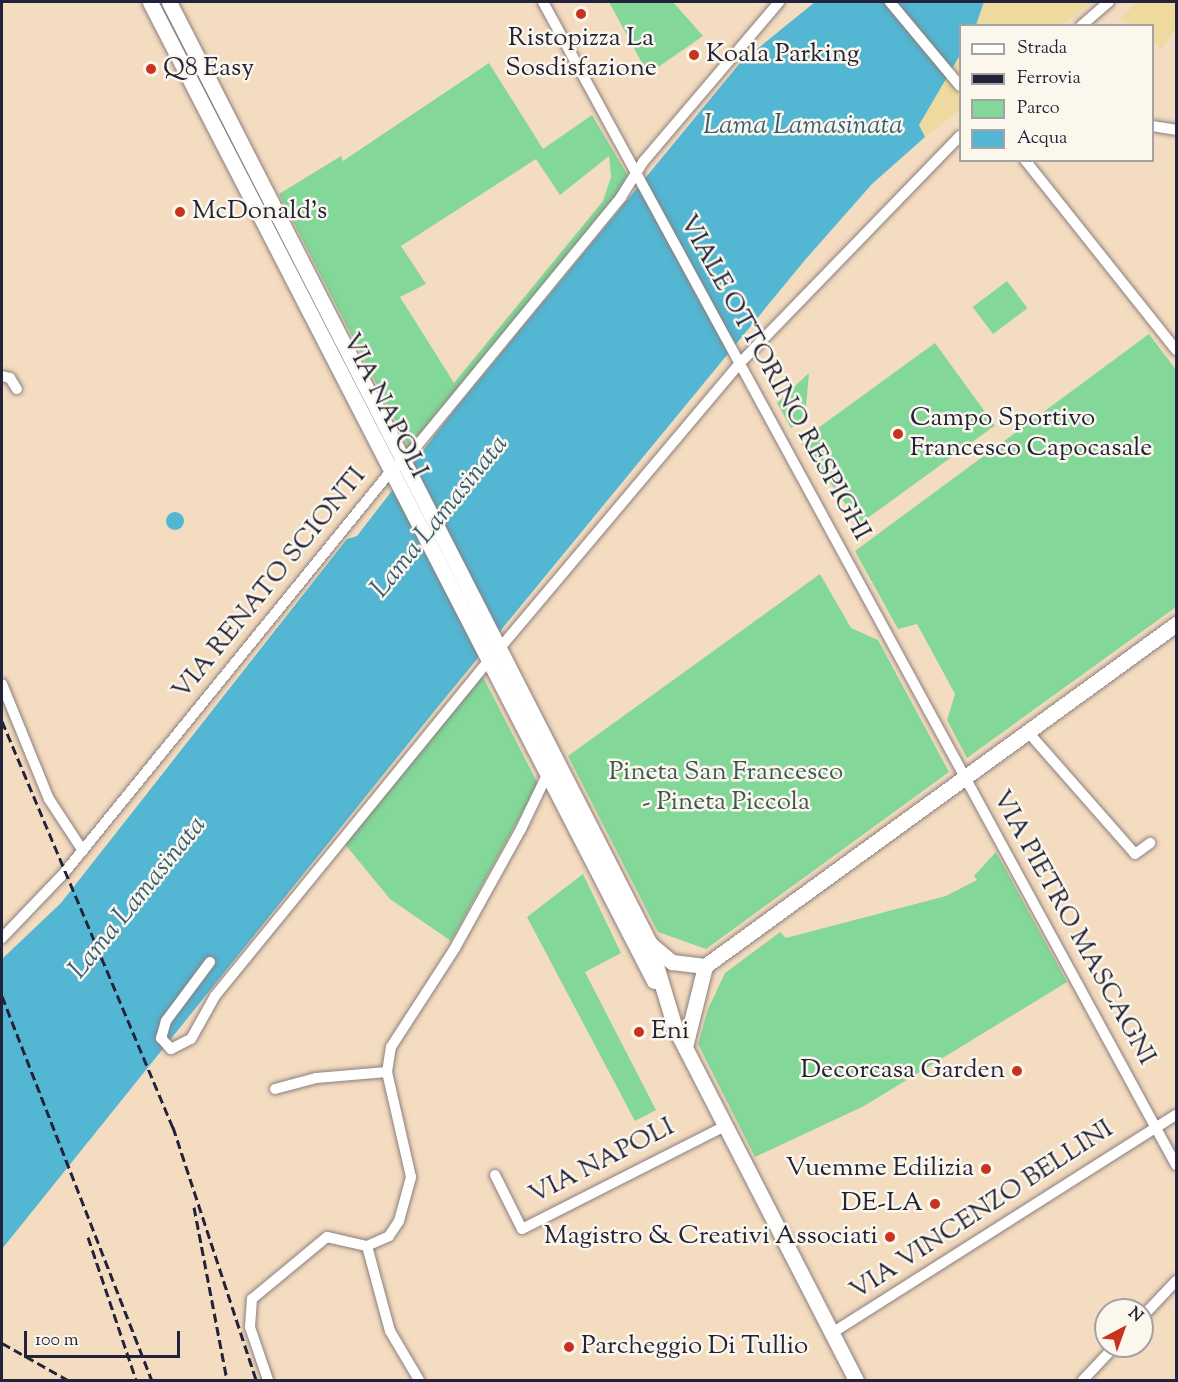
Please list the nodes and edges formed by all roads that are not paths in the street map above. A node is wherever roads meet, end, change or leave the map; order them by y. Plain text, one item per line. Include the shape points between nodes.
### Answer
1 (150, 2) edge
2 (169, 2) edge
3 (543, 2) edge
4 (779, 2) edge
5 (890, 2) edge
6 (1109, 2) edge
7 (1083, 24) edge
8 (959, 85) edge
9 (1154, 126) edge
10 (1176, 130) edge
11 (959, 137) edge
12 (1027, 162) edge
13 (638, 175) junction
14 (1176, 350) edge
15 (738, 360) junction
16 (2, 376) edge
17 (17, 389) dead end
18 (404, 463) junction
19 (393, 475) junction
20 (1176, 624) edge
21 (500, 648) junction
22 (489, 660) junction
23 (2, 684) edge
24 (1028, 732) junction
25 (547, 775) junction
26 (965, 777) junction
27 (1150, 843) dead end
28 (83, 851) junction
29 (2, 938) edge
30 (649, 942) junction
31 (210, 962) dead end
32 (705, 966) junction
33 (661, 990) junction
34 (685, 1047) junction
35 (387, 1072) junction
36 (275, 1089) dead end
37 (1176, 1115) edge
38 (725, 1126) junction
39 (1156, 1127) junction
40 (1176, 1165) edge
41 (495, 1175) dead end
42 (368, 1246) junction
43 (1176, 1281) edge
44 (1154, 1304) edge
45 (832, 1334) junction
46 (1104, 1358) edge
47 (268, 1380) edge
48 (419, 1380) edge
49 (856, 1380) edge
50 (1083, 1380) edge

1 - 19 main road, VIA NAPOLI
2 - 18 main road, VIA NAPOLI
3 - 13 street, VIALE OTTORINO RESPIGHI
4 - 13 street, VIA RENATO SCIONTI
5 - 8 street
6 - 7 street
9 - 10 street
11 - 15 street
12 - 14 street
13 - 15 street, VIALE OTTORINO RESPIGHI
13 - 18 street, VIA RENATO SCIONTI
15 - 21 street
15 - 26 street, VIALE OTTORINO RESPIGHI
16 - 17 street via 10,378
18 - 19 street, VIA RENATO SCIONTI
18 - 21 main road, VIA NAPOLI
19 - 22 main road, VIA NAPOLI
19 - 28 street, VIA RENATO SCIONTI
20 - 24 main road
21 - 30 main road, VIA NAPOLI
22 - 25 main road, VIA NAPOLI
22 - 31 street via 215,996 191,1039 171,1049 161,1038 165,1021
23 - 28 street via 50,799
24 - 26 main road
24 - 27 street via 1135,854
25 - 33 main road, VIA NAPOLI via 635,949
25 - 35 street via 455,948 391,1047
26 - 32 main road
26 - 39 street, VIA PIETRO MASCAGNI
28 - 29 street, VIA RENATO SCIONTI via 30,913
30 - 32 main road via 672,962
30 - 33 main road, VIA NAPOLI
32 - 34 main road
33 - 34 main road, VIA NAPOLI
34 - 38 main road, VIA NAPOLI
35 - 36 street via 316,1078
35 - 42 street via 411,1177 399,1221 389,1236
37 - 39 street, VIA VINCENZO BELLINI
38 - 41 street, VIA NAPOLI via 522,1229
38 - 45 main road, VIA NAPOLI
39 - 40 street, VIA PIETRO MASCAGNI
39 - 45 street, VIA VINCENZO BELLINI
42 - 47 street via 327,1237 252,1299 250,1327
42 - 48 street via 390,1331
43 - 44 street
45 - 49 main road, VIA NAPOLI
46 - 50 street

